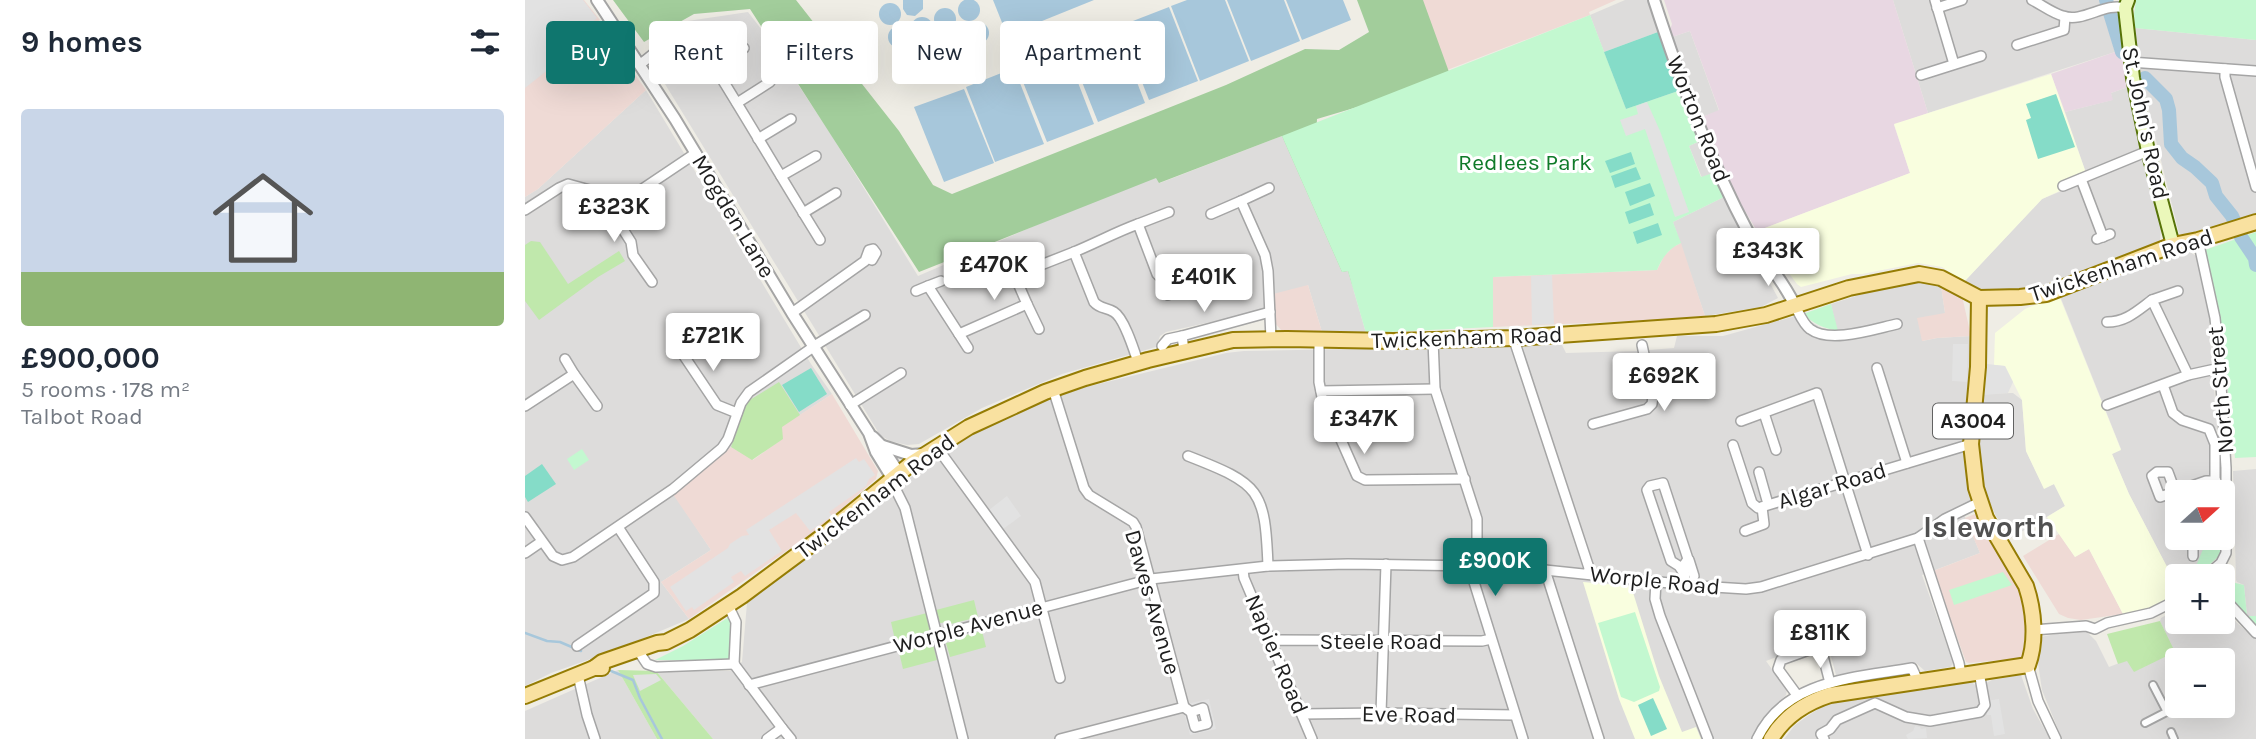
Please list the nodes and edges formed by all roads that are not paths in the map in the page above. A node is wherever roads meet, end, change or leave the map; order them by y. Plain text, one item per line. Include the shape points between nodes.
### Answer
1 (597, 0) edge
2 (1654, 0) edge
3 (1962, 0) edge
4 (2032, 0) edge
5 (1936, 4) edge
6 (2124, 5) edge
7 (2065, 18) junction
8 (2017, 45) dead end
9 (1982, 56) dead end
10 (649, 59) edge
11 (2130, 62) junction
12 (639, 64) junction
13 (1954, 64) junction
14 (2225, 69) junction
15 (2256, 71) edge
16 (1921, 75) dead end
17 (725, 84) edge
18 (767, 84) edge
19 (737, 103) junction
20 (791, 120) dead end
21 (758, 139) junction
22 (2148, 151) junction
23 (696, 153) junction
24 (816, 156) dead end
25 (781, 176) junction
26 (2081, 179) junction
27 (2063, 186) dead end
28 (2256, 187) edge
29 (1269, 188) dead end
30 (836, 193) dead end
31 (619, 198) junction
32 (1241, 201) junction
33 (525, 210) edge
34 (1170, 212) dead end
35 (803, 213) junction
36 (1211, 214) dead end
37 (1138, 224) junction
38 (2249, 224) edge
39 (2103, 237) dead end
40 (820, 240) dead end
41 (2198, 240) junction
42 (2173, 245) junction
43 (1074, 252) junction
44 (867, 258) dead end
45 (941, 281) dead end
46 (652, 282) dead end
47 (928, 286) junction
48 (916, 291) dead end
49 (2178, 291) dead end
50 (1168, 295) dead end
51 (1979, 298) junction
52 (2152, 300) junction
53 (1027, 304) junction
54 (1795, 306) junction
55 (1270, 312) junction
56 (792, 313) junction
57 (865, 314) dead end
58 (697, 319) dead end
59 (2107, 322) dead end
60 (1897, 324) dead end
61 (1039, 329) dead end
62 (959, 334) junction
63 (1515, 338) junction
64 (1271, 339) junction
65 (1433, 340) junction
66 (1183, 343) junction
67 (1641, 345) dead end
68 (1162, 346) dead end
69 (1319, 347) junction
70 (814, 348) junction
71 (968, 348) dead end
72 (565, 359) dead end
73 (1138, 362) junction
74 (1877, 368) dead end
75 (2220, 368) junction
76 (901, 373) dead end
77 (574, 374) junction
78 (2188, 375) junction
79 (2163, 385) junction
80 (1053, 389) junction
81 (1435, 389) junction
82 (1321, 391) junction
83 (851, 405) junction
84 (2107, 405) dead end
85 (525, 406) edge
86 (597, 406) dead end
87 (737, 413) junction
88 (1765, 413) junction
89 (1741, 421) dead end
90 (1593, 424) dead end
91 (869, 433) junction
92 (880, 444) junction
93 (1971, 444) junction
94 (1733, 446) dead end
95 (930, 450) junction
96 (1776, 450) dead end
97 (1188, 456) dead end
98 (1907, 463) junction
99 (1759, 472) dead end
100 (1465, 479) junction
101 (2216, 480) edge
102 (1845, 481) junction
103 (897, 485) junction
104 (1980, 502) junction
105 (1765, 505) junction
106 (525, 517) edge
107 (618, 527) junction
108 (1745, 531) dead end
109 (1918, 538) junction
110 (541, 542) junction
111 (2193, 550) edge
112 (525, 553) edge
113 (1868, 555) junction
114 (2193, 556) dead end
115 (1684, 563) junction
116 (1386, 564) junction
117 (2220, 564) edge
118 (1268, 566) junction
119 (1473, 566) junction
120 (1243, 570) junction
121 (1545, 570) junction
122 (1588, 574) junction
123 (1188, 575) joint
124 (1688, 578) junction
125 (1151, 579) junction
126 (1656, 581) junction
127 (728, 605) junction
128 (2165, 606) edge
129 (1042, 607) junction
130 (2235, 610) edge
131 (2033, 630) junction
132 (2256, 633) edge
133 (937, 635) junction
134 (1491, 639) junction
135 (1383, 641) junction
136 (666, 642) junction
137 (1271, 643) junction
138 (577, 646) dead end
139 (641, 655) junction
140 (734, 664) junction
141 (2028, 665) junction
142 (594, 668) junction
143 (1979, 671) junction
144 (1961, 674) junction
145 (578, 675) junction
146 (1060, 678) dead end
147 (1918, 681) junction
148 (1830, 683) junction
149 (749, 685) junction
150 (2153, 685) dead end
151 (1797, 695) junction
152 (525, 696) edge
153 (2165, 708) edge
154 (1381, 713) junction
155 (2165, 713) edge
156 (1302, 714) junction
157 (1515, 715) junction
158 (2145, 723) dead end
159 (782, 728) junction
160 (2051, 737) edge
161 (595, 739) edge
162 (768, 739) edge
163 (791, 739) edge
164 (963, 739) edge
165 (1060, 739) edge
166 (1312, 739) edge
167 (1523, 739) edge
168 (1599, 739) edge
169 (1708, 739) edge
170 (1757, 739) edge
171 (1771, 739) edge
172 (1824, 739) edge

1 - 12 street, Mogden Lane
2 - 54 street, Worton Road via 1680,79 1724,185
3 - 5 street
4 - 7 street
5 - 13 street
6 - 7 street
6 - 11 main road, St. John's Road
7 - 8 street via 2064,30
9 - 13 street
10 - 12 street
11 - 14 street
11 - 22 main road, St. John's Road
12 - 23 street, Mogden Lane
13 - 16 street
14 - 15 street
14 - 28 street
17 - 19 street
18 - 19 street
19 - 21 street
20 - 21 street
21 - 25 street
22 - 26 street
22 - 42 main road, St. John's Road
23 - 31 street via 629,198
23 - 56 street, Mogden Lane
24 - 25 street
25 - 35 street
26 - 27 street
26 - 39 street
29 - 32 street
30 - 35 street
31 - 33 street via 568,184
31 - 46 street via 617,220
32 - 36 street
32 - 55 street via 1265,255
34 - 37 street
35 - 40 street
37 - 43 street
37 - 50 street
38 - 41 main road, Twickenham Road
41 - 42 main road, Twickenham Road
41 - 75 street, North Street via 2215,318
42 - 51 main road, Twickenham Road via 2046,294
43 - 53 street via 1018,274
43 - 73 street via 1094,302 1120,319
44 - 56 street
45 - 47 street
47 - 48 street
47 - 62 street
49 - 52 street
51 - 54 main road, Twickenham Road via 1941,278 1919,274 1849,288
51 - 93 main road, A3004
52 - 59 street via 2118,322
52 - 78 street
53 - 61 street
53 - 62 street
54 - 60 street via 1813,331 1837,336
54 - 63 main road, Twickenham Road via 1716,324
55 - 64 street
55 - 66 street
56 - 70 street, Mogden Lane
57 - 70 street
58 - 87 street via 706,333 678,347 717,405
62 - 71 street
63 - 65 main road, Twickenham Road
63 - 122 street
64 - 66 main road, Twickenham Road
64 - 69 main road, Twickenham Road
65 - 69 main road, Twickenham Road
65 - 81 street
66 - 68 street via 1168,339
66 - 73 main road, Twickenham Road
67 - 90 street via 1652,404
69 - 82 street
70 - 83 street, Mogden Lane
70 - 87 street via 749,392
72 - 77 street
73 - 80 main road, Twickenham Road
74 - 98 street
75 - 78 street
75 - 117 street, North Street via 2226,547
76 - 83 street
77 - 85 street
77 - 86 street
78 - 79 street
79 - 84 street
79 - 101 street via 2172,413 2209,429 2215,444
80 - 95 main road, Twickenham Road via 999,411
80 - 125 street, Dawes Avenue via 1084,488 1133,522
81 - 82 street
81 - 100 street
82 - 100 street via 1357,476 1365,480
83 - 91 street, Mogden Lane
87 - 107 street via 722,448
88 - 89 street
88 - 96 street
88 - 102 street via 1817,394
91 - 92 street, Mogden Lane
91 - 103 street, Mogden Lane
92 - 95 street, Mogden Lane via 905,454
92 - 103 street, Mogden Lane
93 - 98 street, Algar Road
93 - 104 main road, A3004
94 - 105 street, Algar Road via 1752,503 1758,508
95 - 103 main road, Twickenham Road
95 - 129 street via 1035,582
97 - 118 street via 1230,472 1258,498 1266,522
98 - 102 street, Algar Road
99 - 105 street
100 - 119 street via 1478,519
102 - 105 street, Algar Road
102 - 113 street
103 - 127 main road, Twickenham Road
103 - 133 street
104 - 109 street, Worple Road
104 - 131 main road, A3004 via 2025,586
105 - 108 street via 1764,524
106 - 110 street
107 - 110 street via 562,560
107 - 138 street via 655,582 654,593
109 - 113 street, Worple Road
109 - 144 street
110 - 112 street
111 - 114 street
113 - 124 street, Worple Road via 1746,589
115 - 115 street via 1674,564 1668,554 1647,490 1650,486 1663,484
115 - 124 street
116 - 118 street, Worple Road
116 - 119 street, Worple Road
116 - 135 street
118 - 120 street, Worple Road
119 - 121 street, Worple Road
119 - 134 street
120 - 123 street, Worple Road
120 - 137 street, Napier Road
121 - 122 street, Worple Road
121 - 168 street
122 - 126 street, Worple Road
123 - 125 street, Worple Avenue
124 - 126 street, Worple Road
125 - 129 street, Worple Avenue
125 - 165 street, Dawes Avenue via 1187,709
126 - 169 street via 1660,616
127 - 136 main road, Twickenham Road
127 - 140 street via 736,626
128 - 131 street via 2095,629
129 - 133 street, Worple Avenue
129 - 146 street
130 - 132 street
131 - 141 main road, A3004
133 - 149 street, Worple Avenue
133 - 164 street
134 - 135 street, Steele Road
134 - 157 street
135 - 137 street, Steele Road
135 - 154 street
136 - 139 main road, Twickenham Road
136 - 142 main road, Twickenham Road
137 - 156 street, Napier Road
139 - 140 street via 656,667
139 - 142 main road, Twickenham Road
140 - 149 street
141 - 143 main road
141 - 160 street
142 - 145 main road
143 - 144 main road
143 - 172 street via 1985,705 1980,712 1930,721 1906,717 1875,703 1837,720 1821,734
144 - 147 main road
145 - 152 main road
145 - 161 street
147 - 148 street via 1912,668
147 - 171 main road via 1815,700 1788,719
148 - 151 street
148 - 151 street via 1821,648 1781,660 1778,669
149 - 159 street
150 - 153 street
151 - 170 street via 1771,717
154 - 156 street, Eve Road
154 - 157 street, Eve Road
155 - 158 street
156 - 166 street, Napier Road
157 - 167 street
159 - 162 street
159 - 163 street

